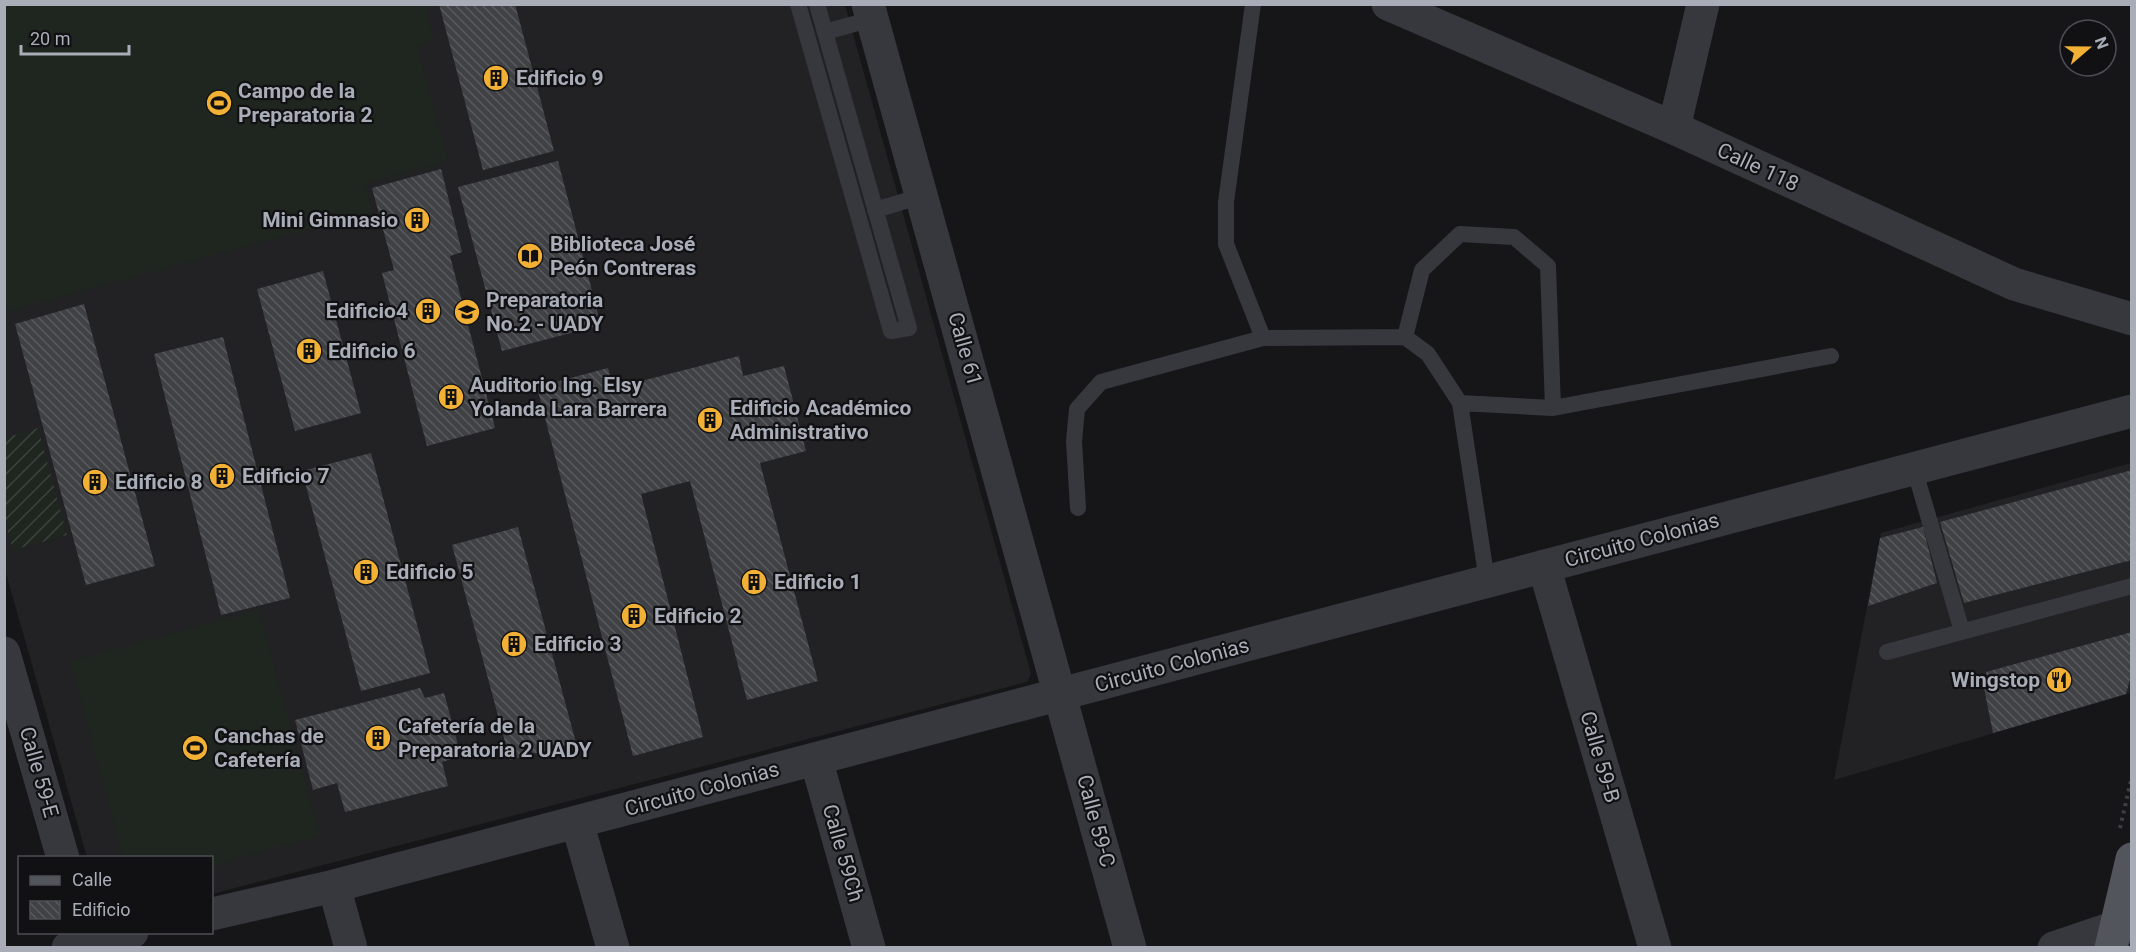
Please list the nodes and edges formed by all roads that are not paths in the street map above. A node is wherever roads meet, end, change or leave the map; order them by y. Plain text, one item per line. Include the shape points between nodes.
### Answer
1 (798, 4) edge
2 (818, 4) edge
3 (1252, 4) edge
4 (1388, 4) edge
5 (1703, 4) edge
6 (870, 12) edge
7 (825, 32) junction
8 (1674, 128) junction
9 (922, 196) junction
10 (875, 210) junction
11 (2132, 319) edge
12 (1405, 337) junction
13 (1263, 338) junction
14 (1831, 356) dead end
15 (1460, 404) junction
16 (1553, 408) junction
17 (2132, 411) edge
18 (1914, 468) junction
19 (1078, 508) dead end
20 (1544, 566) junction
21 (1487, 581) junction
22 (2132, 586) edge
23 (1962, 632) junction
24 (1887, 652) dead end
25 (4, 653) edge
26 (1061, 694) junction
27 (816, 759) junction
28 (577, 822) junction
29 (62, 856) edge
30 (2132, 859) edge
31 (334, 886) junction
32 (213, 914) edge
33 (127, 934) edge
34 (2119, 934) edge
35 (83, 943) edge
36 (351, 948) edge
37 (613, 948) edge
38 (869, 948) edge
39 (1131, 948) edge
40 (1655, 948) edge
41 (2054, 948) edge

1 - 10 lane via 891,331 909,328
2 - 7 lane
3 - 13 lane via 1226,202 1226,244
4 - 8 street, Calle 118
5 - 8 street
6 - 7 lane
6 - 9 street, Calle 61
7 - 10 lane
8 - 11 street, Calle 118 via 2014,284
9 - 10 lane
9 - 26 street, Calle 61
12 - 13 lane
12 - 15 lane via 1428,354
12 - 16 lane via 1422,270 1460,234 1514,237 1548,266
13 - 19 lane via 1101,382 1077,409 1074,441
14 - 16 lane
15 - 16 lane
15 - 21 lane
17 - 18 street, Circuito Colonias
18 - 20 street, Circuito Colonias
18 - 23 lane
20 - 21 street, Circuito Colonias
20 - 40 street, Calle 59-B
21 - 26 street, Circuito Colonias
22 - 23 lane
23 - 24 lane
25 - 29 street, Calle 59-E
26 - 27 street, Circuito Colonias
26 - 39 street, Calle 59-C
27 - 28 street, Circuito Colonias
27 - 38 street, Calle 59Ch
28 - 31 street, Circuito Colonias
28 - 37 street
30 - 34 main road
31 - 32 street, Circuito Colonias
31 - 36 street
33 - 35 street
34 - 41 street

